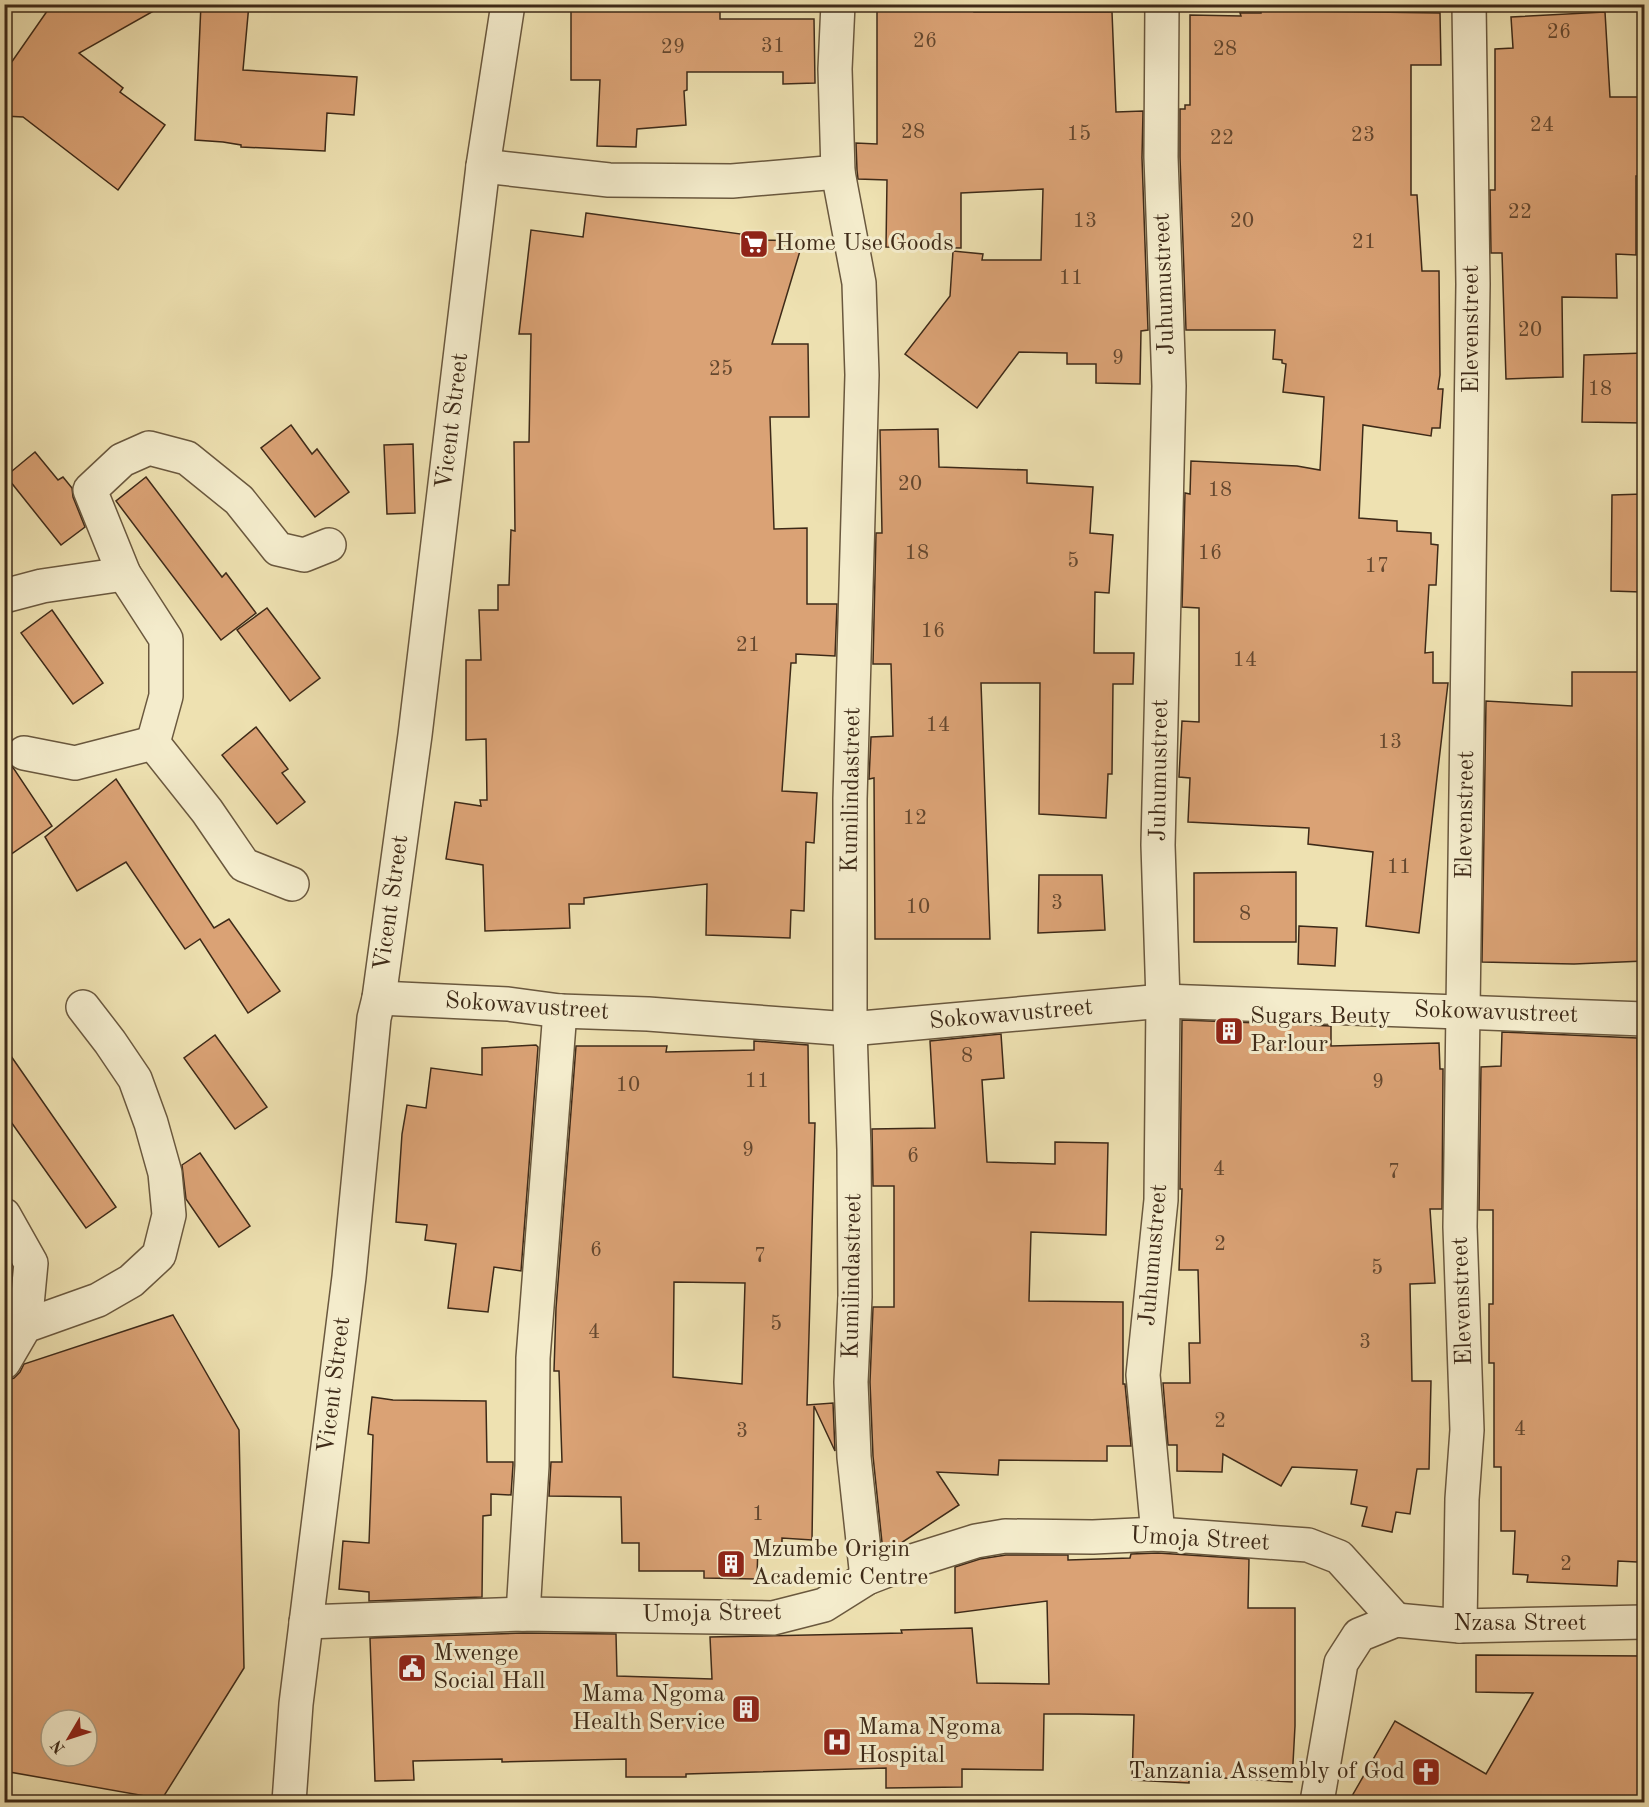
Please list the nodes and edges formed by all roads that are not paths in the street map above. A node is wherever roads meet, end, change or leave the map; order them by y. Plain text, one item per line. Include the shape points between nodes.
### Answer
1 (508, 4) edge
2 (838, 4) edge
3 (1162, 4) edge
4 (1469, 4) edge
5 (483, 166) junction
6 (838, 172) junction
7 (329, 545) dead end
8 (124, 574) junction
9 (4, 596) edge
10 (153, 743) junction
11 (24, 753) dead end
12 (292, 884) dead end
13 (379, 998) junction
14 (1163, 1002) junction
15 (83, 1007) dead end
16 (560, 1011) junction
17 (1464, 1013) junction
18 (1644, 1019) edge
19 (850, 1029) junction
20 (4, 1215) edge
21 (25, 1326) junction
22 (4, 1362) edge
23 (1158, 1533) junction
24 (867, 1578) junction
25 (523, 1614) junction
26 (1396, 1620) junction
27 (306, 1622) junction
28 (1644, 1622) edge
29 (1460, 1626) junction
30 (289, 1803) edge
31 (1317, 1803) edge

1 - 5 street, Vicent Street
2 - 6 street, Kumilindastreet
3 - 14 street, Juhumustreet via 1161,157 1169,386 1158,845
4 - 17 street, Elevenstreet via 1473,284
5 - 6 street via 609,180 732,181
5 - 13 street, Vicent Street
6 - 19 street, Kumilindastreet via 859,283 862,375 850,799
7 - 8 street via 304,555 278,549 239,500 188,458 149,448 123,460 90,490
8 - 9 street
8 - 10 street via 166,639 166,696
10 - 11 street via 75,763
10 - 12 street via 244,865
13 - 16 street, Sokowavustreet via 508,1004
13 - 27 street, Vicent Street
14 - 17 street, Sokowavustreet
14 - 19 street, Sokowavustreet
14 - 23 street, Juhumustreet via 1161,1200 1143,1375
15 - 21 street via 135,1079 165,1173 169,1215 159,1255 130,1281 98,1299
16 - 19 street, Sokowavustreet
16 - 25 street via 532,1358 532,1466
17 - 18 street, Sokowavustreet
17 - 29 street, Elevenstreet via 1460,1227 1467,1430
19 - 24 street, Kumilindastreet via 855,1286 851,1382 854,1457
20 - 21 street via 31,1263
21 - 22 street
23 - 24 street, Umoja Street via 1005,1536 939,1552
23 - 26 street, Umoja Street via 1308,1545 1339,1557
24 - 25 street, Umoja Street via 824,1605 774,1618
25 - 27 street, Umoja Street
26 - 29 street, Nzasa Street
26 - 31 street via 1359,1635 1341,1663
27 - 30 street, Vicent Street
28 - 29 street, Nzasa Street

